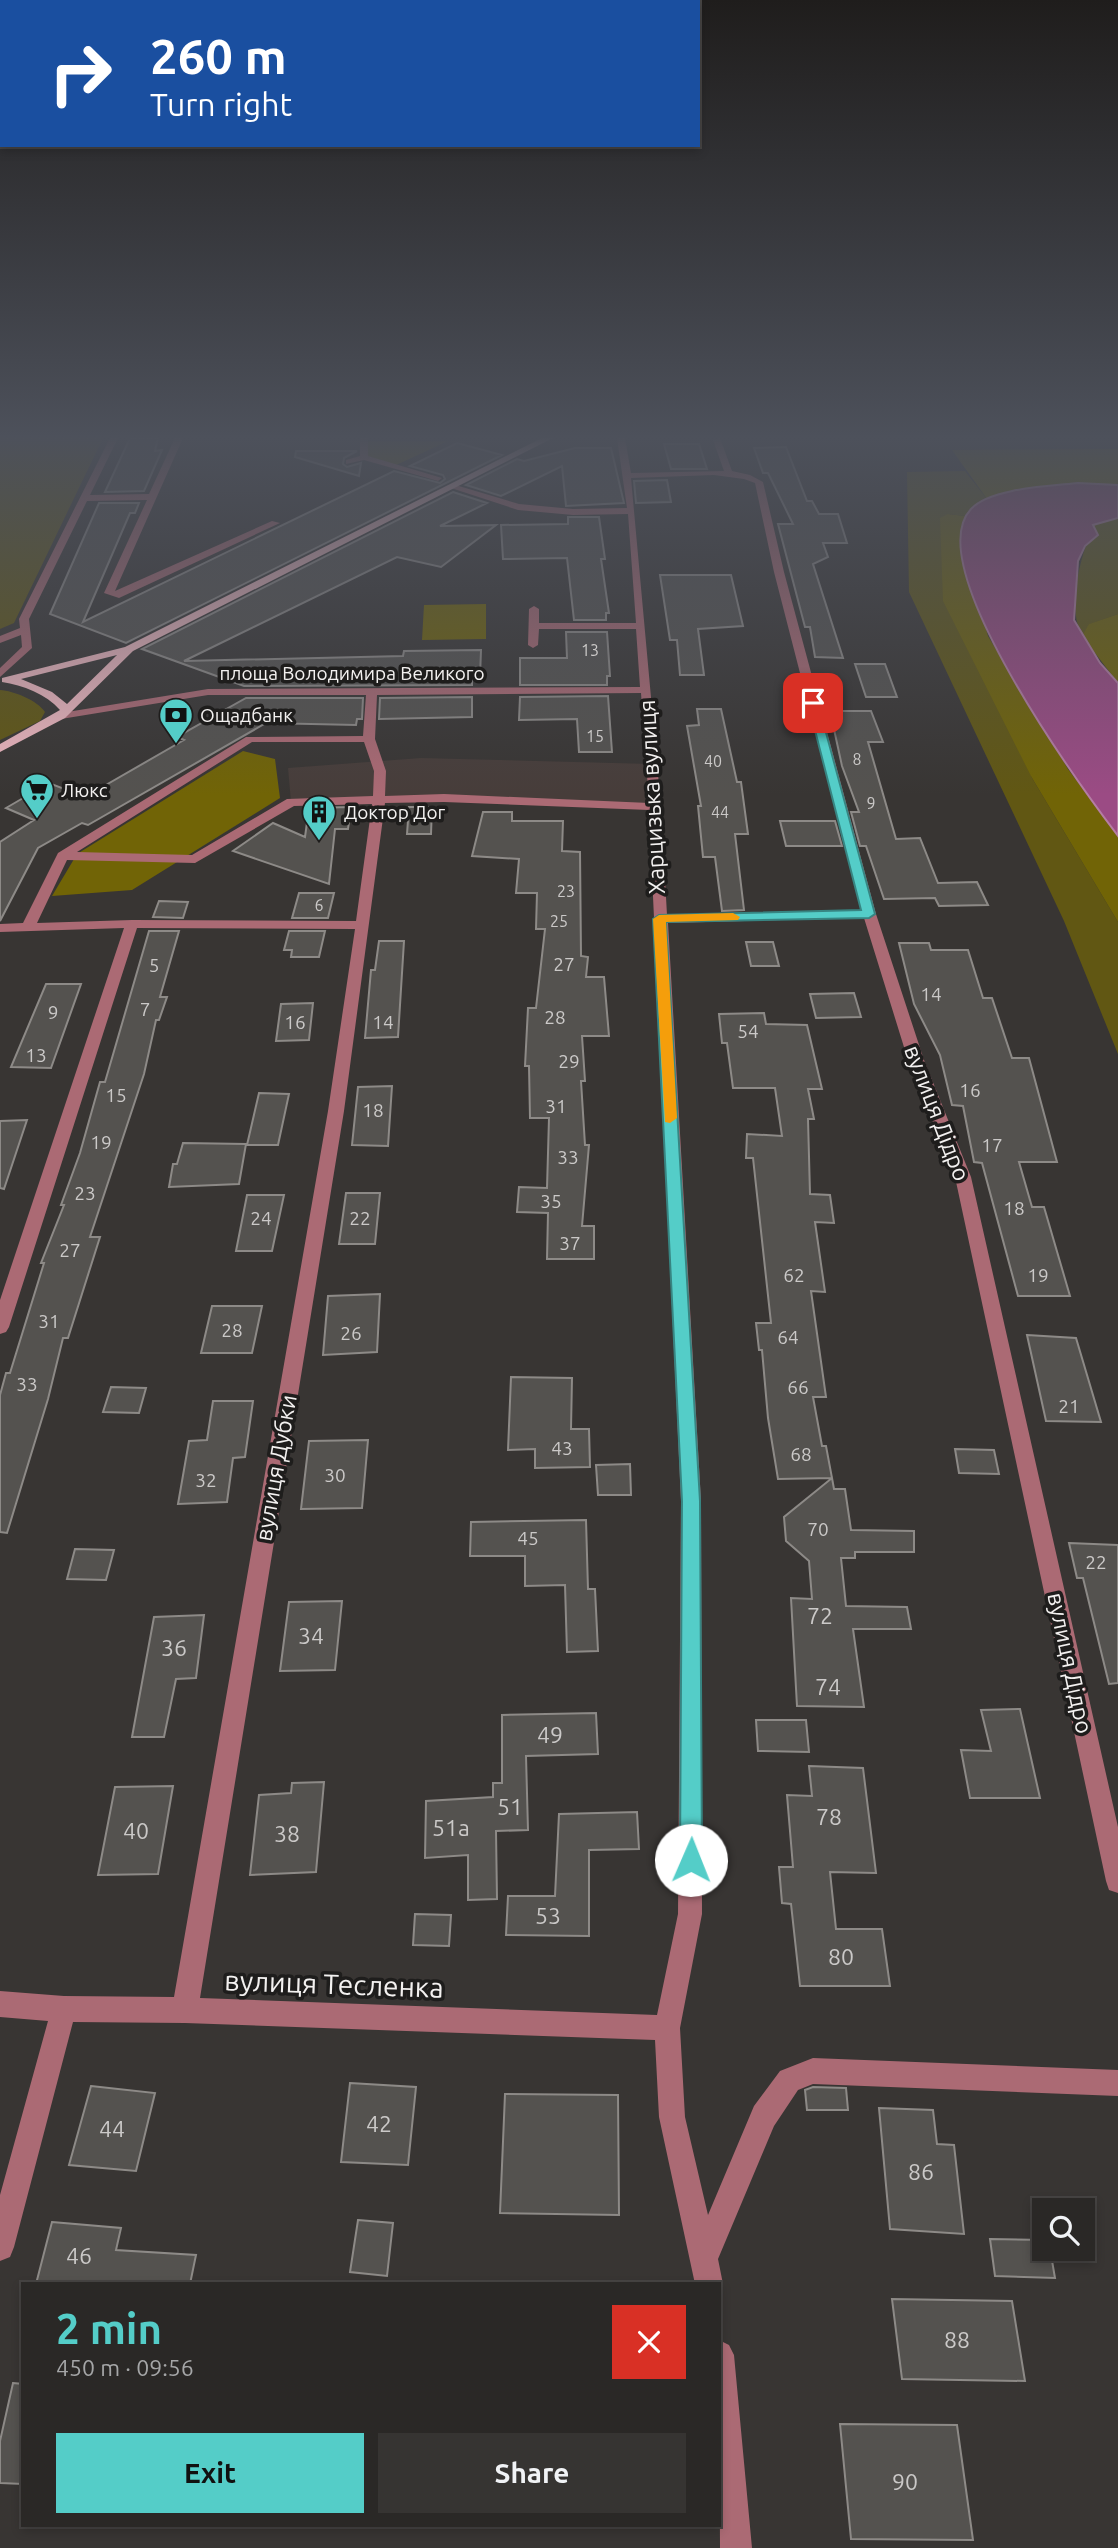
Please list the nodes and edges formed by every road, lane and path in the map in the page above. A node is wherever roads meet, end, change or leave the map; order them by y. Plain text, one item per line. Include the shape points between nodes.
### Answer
1 (54, 557) edge
2 (126, 557) edge
3 (201, 557) edge
4 (313, 557) edge
5 (636, 557) edge
6 (776, 557) edge
7 (534, 609) dead end
8 (641, 625) junction
9 (534, 626) junction
10 (25, 631) junction
11 (0, 640) edge
12 (533, 645) dead end
13 (129, 649) junction
14 (2, 678) edge
15 (646, 690) junction
16 (372, 691) junction
17 (64, 713) junction
18 (369, 739) junction
19 (0, 749) edge
20 (379, 799) junction
21 (655, 807) junction
22 (63, 856) junction
23 (869, 914) junction
24 (659, 919) junction
25 (132, 923) junction
26 (362, 925) junction
27 (28, 927) junction
28 (0, 928) edge
29 (0, 1327) edge
30 (1118, 1881) edge
31 (0, 2004) edge
32 (64, 2009) junction
33 (185, 2010) junction
34 (667, 2028) junction
35 (1118, 2083) edge
36 (0, 2247) edge
37 (705, 2255) junction
38 (709, 2282) edge
39 (721, 2378) edge
40 (736, 2548) edge

1 - 10 street via 23,619
2 - 3 street via 109,593 119,594
4 - 13 main road
5 - 8 street, Харцизька вулиця
6 - 23 street, вулиця Дідро
7 - 9 street
8 - 9 street
8 - 15 street, Харцизька вулиця
9 - 12 street
10 - 11 street
10 - 14 street via 27,648
13 - 14 main road
13 - 17 main road, площа Володимира Великого
14 - 17 main road via 61,702
15 - 16 street, площа Володимира Великого
15 - 21 street, Харцизька вулиця
16 - 17 street, площа Володимира Великого via 208,692
16 - 18 street
17 - 19 main road, площа Володимира Великого
18 - 20 street, вулиця Дубки via 380,771
18 - 22 street via 250,739
20 - 21 street
20 - 22 street via 291,802 194,859
20 - 26 street, вулиця Дубки
21 - 24 street, Харцизька вулиця
22 - 27 street
23 - 24 street
23 - 30 street, вулиця Дідро via 916,1060 963,1177
24 - 34 street, Харцизька вулиця via 691,1501 693,1713 690,1914
25 - 26 street
25 - 27 street
25 - 29 street
26 - 33 street, вулиця Дубки via 336,1111
27 - 28 street
31 - 32 street, вулиця Тесленка
32 - 33 street, вулиця Тесленка
32 - 36 street
33 - 34 street, вулиця Тесленка
34 - 37 street, Харцизька вулиця via 672,2117
35 - 37 street via 813,2071 789,2080 764,2116
37 - 38 street, Харцизька вулиця
39 - 40 street

